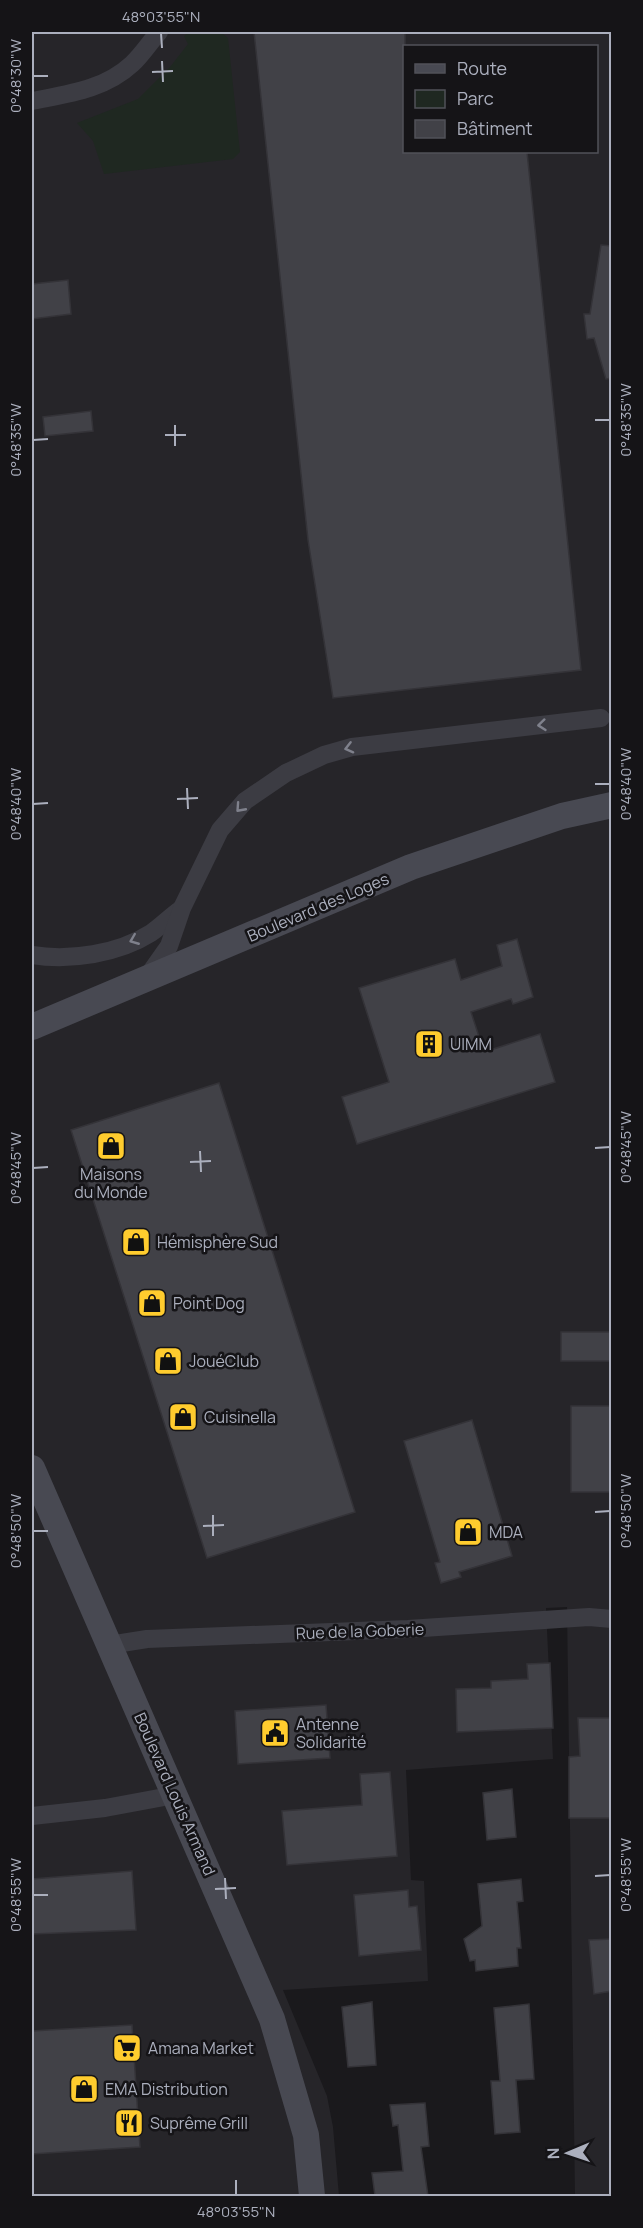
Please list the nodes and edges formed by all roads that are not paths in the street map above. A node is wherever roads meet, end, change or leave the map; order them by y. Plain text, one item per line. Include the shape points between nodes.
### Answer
1 (159, 32) edge
2 (32, 100) edge
3 (601, 718) dead end
4 (612, 805) edge
5 (182, 908) junction
6 (32, 955) edge
7 (144, 981) junction
8 (32, 1027) edge
9 (32, 1468) edge
10 (612, 1619) edge
11 (109, 1645) junction
12 (175, 1795) junction
13 (32, 1816) edge
14 (312, 2196) edge

1 - 2 street via 131,65 102,83 82,92
3 -> 5 street via 351,747 324,755 286,773 245,801 220,830
4 - 7 street, Boulevard des Loges via 562,816 411,867
5 -> 6 street via 150,933 104,952 67,957
5 - 7 street via 169,946
7 - 8 street, Boulevard des Loges
9 - 11 street, Boulevard Louis Armand
10 - 11 street, Rue de la Goberie via 147,1639
11 - 12 street, Boulevard Louis Armand
12 - 13 street
12 - 14 street, Boulevard Louis Armand via 272,2019 306,2135

